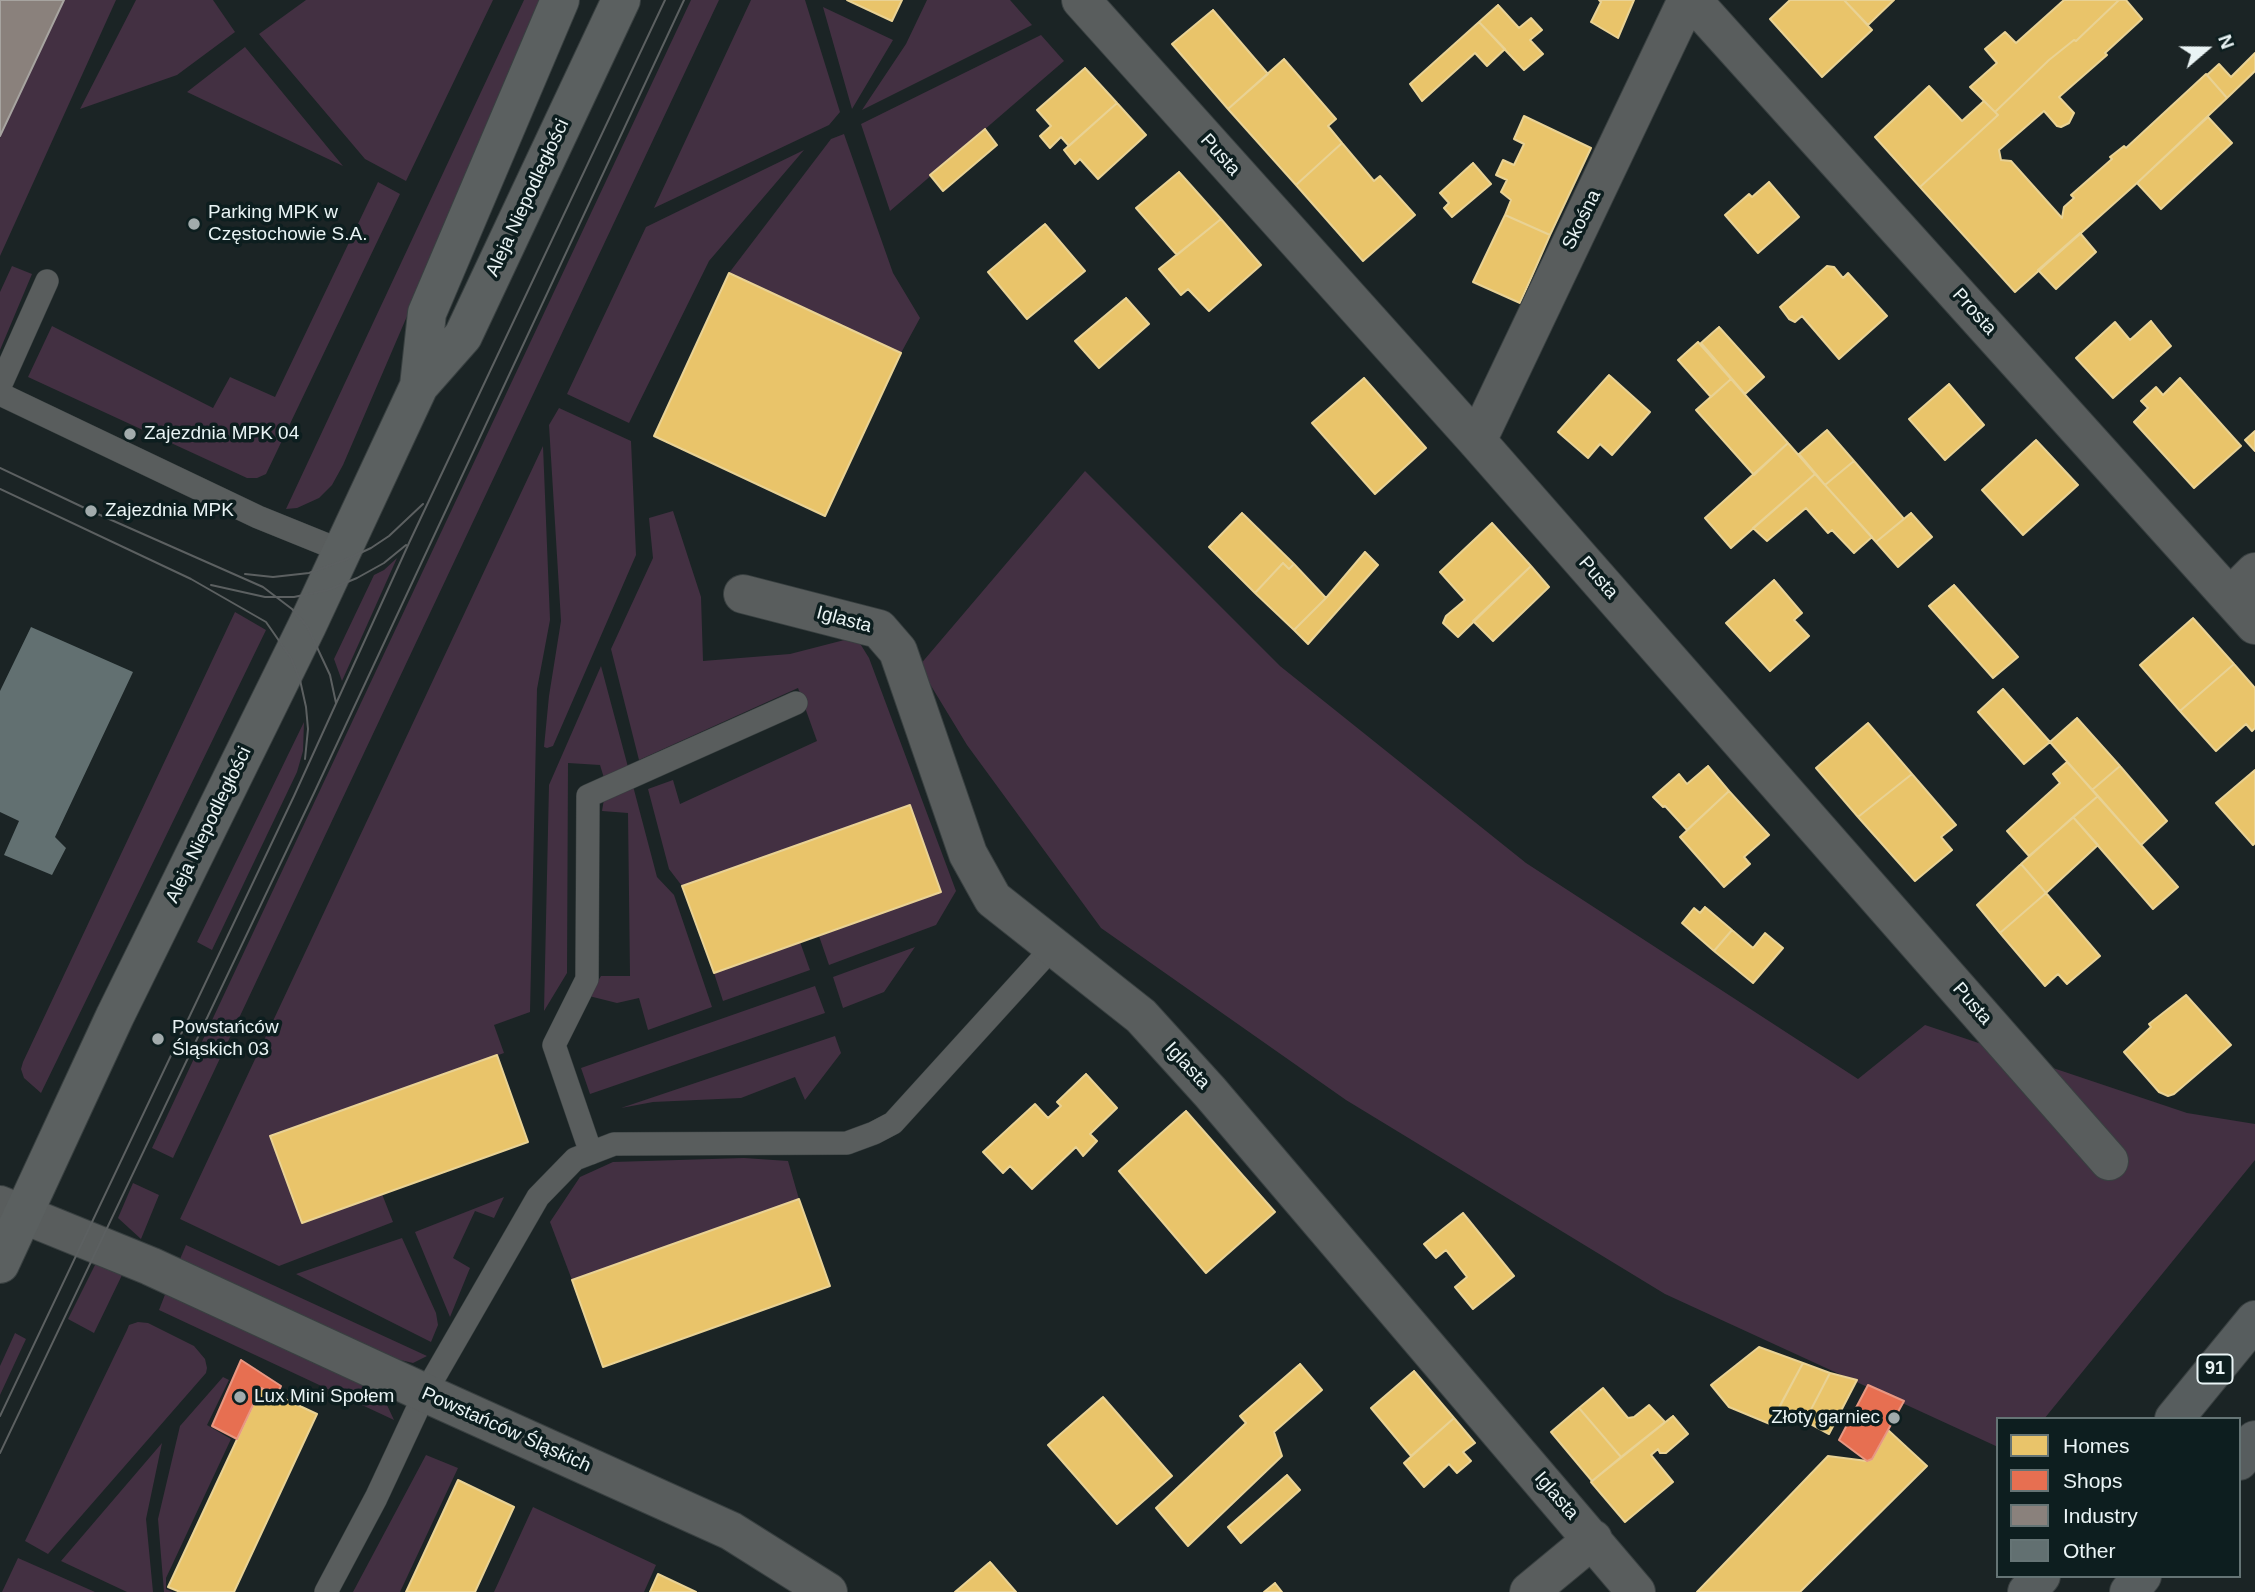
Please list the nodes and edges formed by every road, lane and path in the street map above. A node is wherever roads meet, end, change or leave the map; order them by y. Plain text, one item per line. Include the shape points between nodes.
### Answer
1 (560, 0) edge
2 (621, 0) edge
3 (1082, 0) edge
4 (1690, 0) edge
5 (47, 281) dead end
6 (0, 386) edge
7 (419, 386) junction
8 (0, 394) edge
9 (1477, 441) junction
10 (341, 551) junction
11 (2243, 584) edge
12 (743, 594) dead end
13 (2255, 625) edge
14 (796, 704) dead end
15 (1053, 947) junction
16 (591, 1153) junction
17 (2109, 1161) dead end
18 (11, 1210) edge
19 (0, 1264) edge
20 (2255, 1320) edge
21 (425, 1393) junction
22 (2176, 1417) edge
23 (2255, 1440) edge
24 (2241, 1458) edge
25 (1593, 1539) junction
26 (2039, 1578) edge
27 (2140, 1578) edge
28 (326, 1592) edge
29 (828, 1592) edge
30 (1529, 1592) edge
31 (1636, 1592) edge
32 (2028, 1592) edge
33 (2129, 1592) edge

1 - 7 street, Aleja Niepodległości via 428,313
2 - 7 street, Aleja Niepodległości via 463,336
3 - 9 street, Pusta
4 - 9 street, Skośna
4 - 11 street, Prosta
5 - 6 lane
7 - 10 street, Aleja Niepodległości
8 - 10 lane via 258,517
9 - 17 street, Pusta
10 - 18 street, Aleja Niepodległości via 115,1016
11 - 13 street, Prosta
12 - 15 street, Iglasta via 878,629 898,651 968,854 993,899
14 - 16 lane via 588,796 587,979 554,1045
15 - 16 lane via 893,1123 874,1133 847,1143 614,1144
15 - 25 street, Iglasta via 1141,1016
16 - 21 lane via 575,1159 538,1197
18 - 19 street, Aleja Niepodległości
18 - 21 street, Powstańców Śląskich via 150,1266
20 - 22 main road, 91
21 - 28 lane
21 - 29 street, Powstańców Śląskich via 731,1531
23 - 24 main road
25 - 30 street
25 - 31 street, Iglasta
26 - 32 main road
27 - 33 main road

